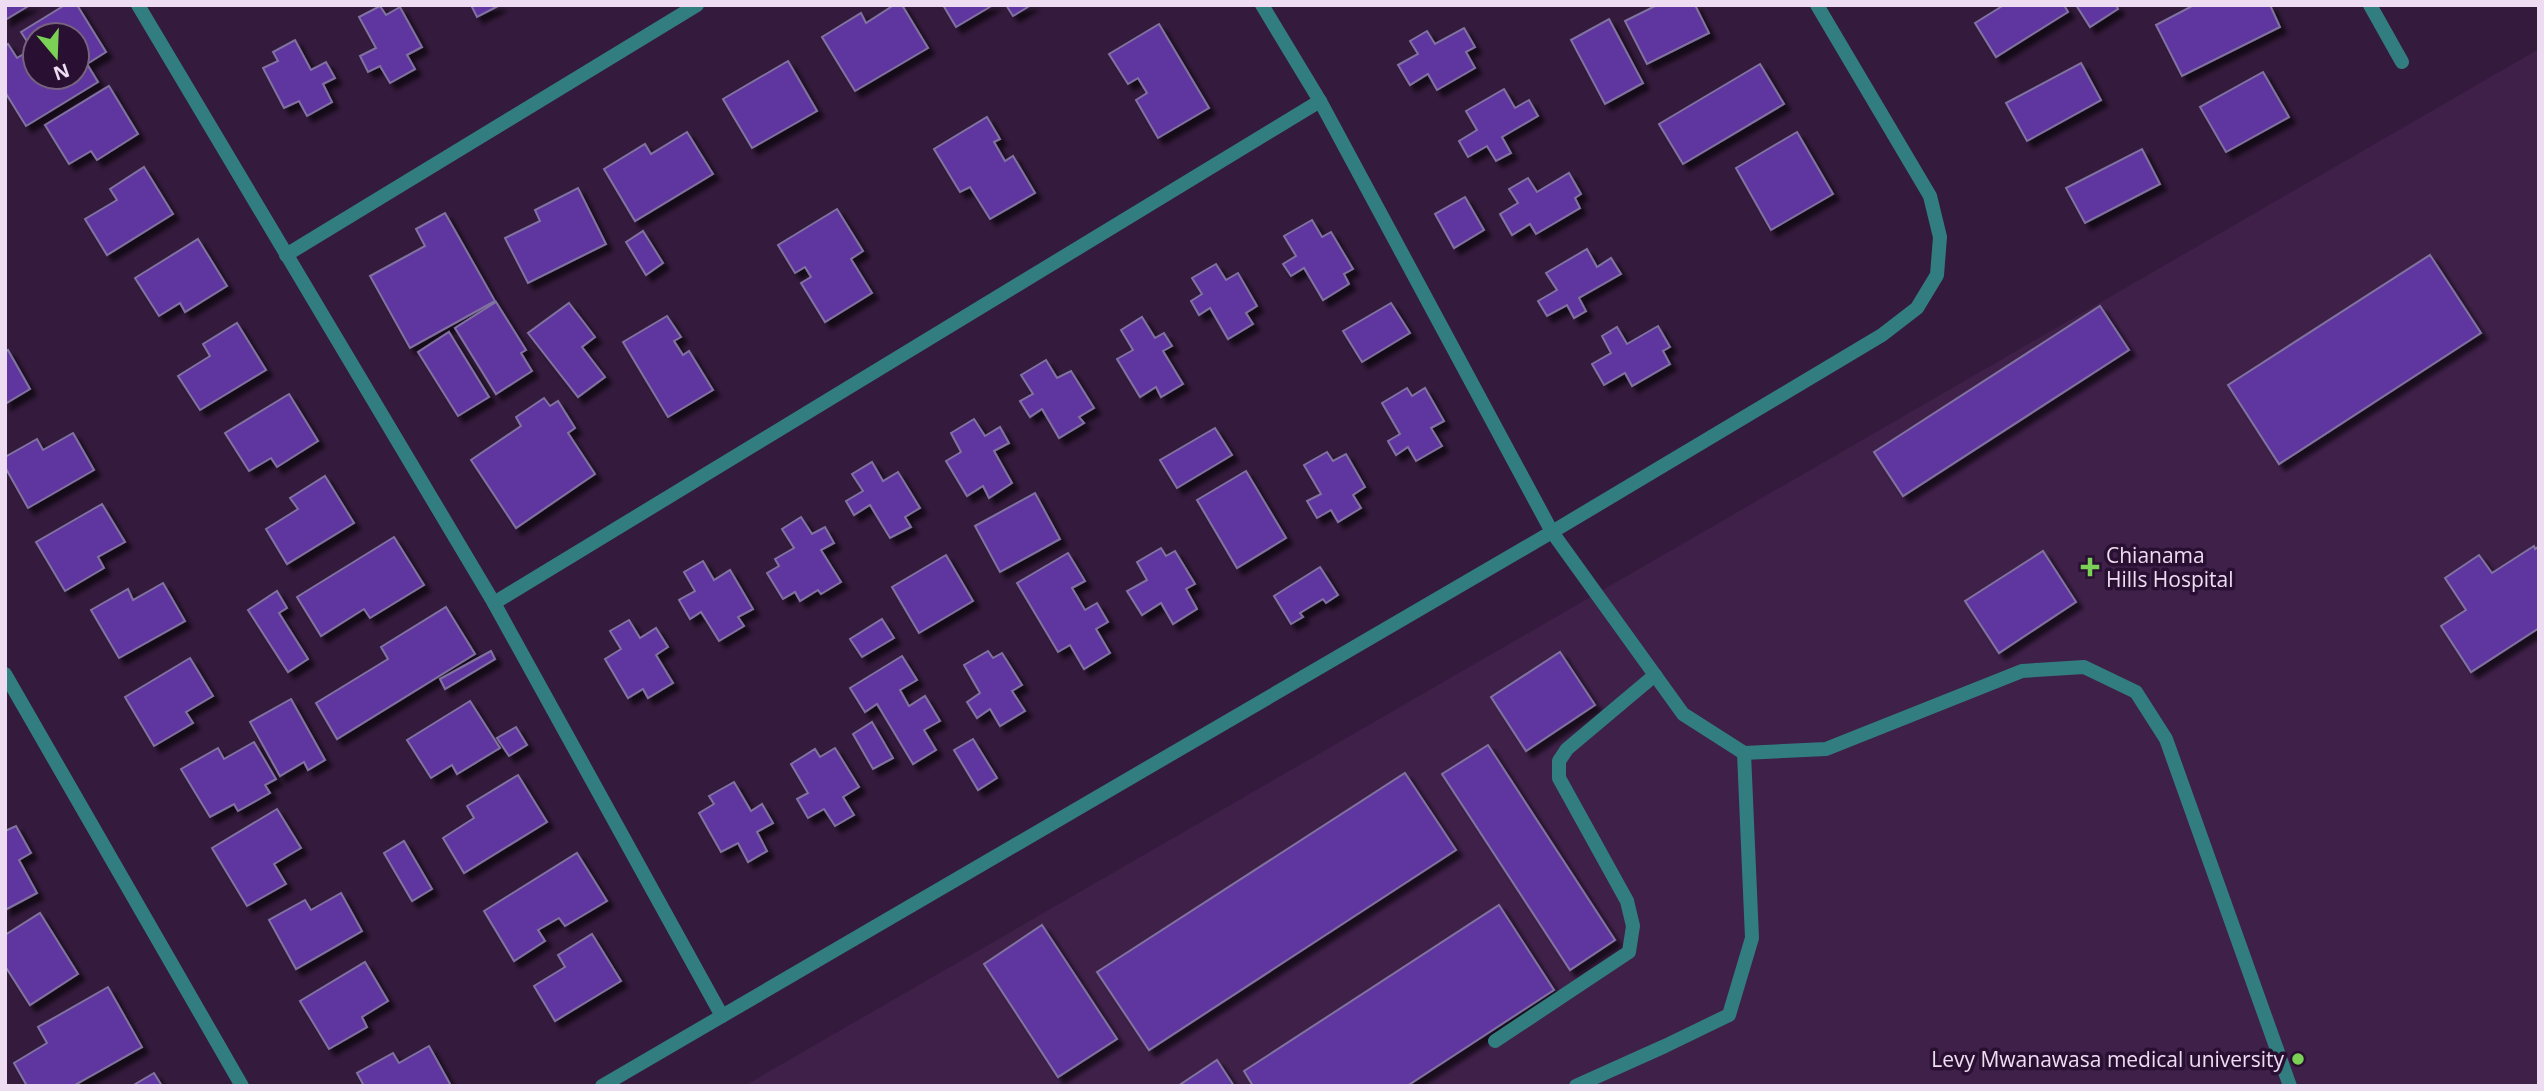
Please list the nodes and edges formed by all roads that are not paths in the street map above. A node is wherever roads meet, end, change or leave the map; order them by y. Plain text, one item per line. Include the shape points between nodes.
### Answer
1 (138, 5) edge
2 (697, 5) edge
3 (1262, 5) edge
4 (1817, 5) edge
5 (2370, 5) edge
6 (2402, 62) dead end
7 (1320, 101) junction
8 (286, 255) junction
9 (1552, 532) junction
10 (494, 603) junction
11 (5, 674) edge
12 (1656, 675) junction
13 (1744, 754) junction
14 (722, 1016) junction
15 (1495, 1041) dead end
16 (242, 1086) edge
17 (602, 1086) edge
18 (1576, 1086) edge
19 (2290, 1086) edge

1 - 8 street
2 - 8 street
3 - 7 street
4 - 9 street via 1930,196 1940,237 1937,275 1917,309 1882,335
5 - 6 street
7 - 9 street
7 - 10 street
8 - 10 street
9 - 12 street
9 - 14 street
10 - 14 street
11 - 16 street
12 - 13 street via 1683,714
12 - 15 street via 1567,749 1559,761 1559,778 1627,901 1633,926 1629,952
13 - 18 street via 1752,938 1729,1014
13 - 19 street via 1826,749 2022,671 2084,667 2136,692 2166,739
14 - 17 street

